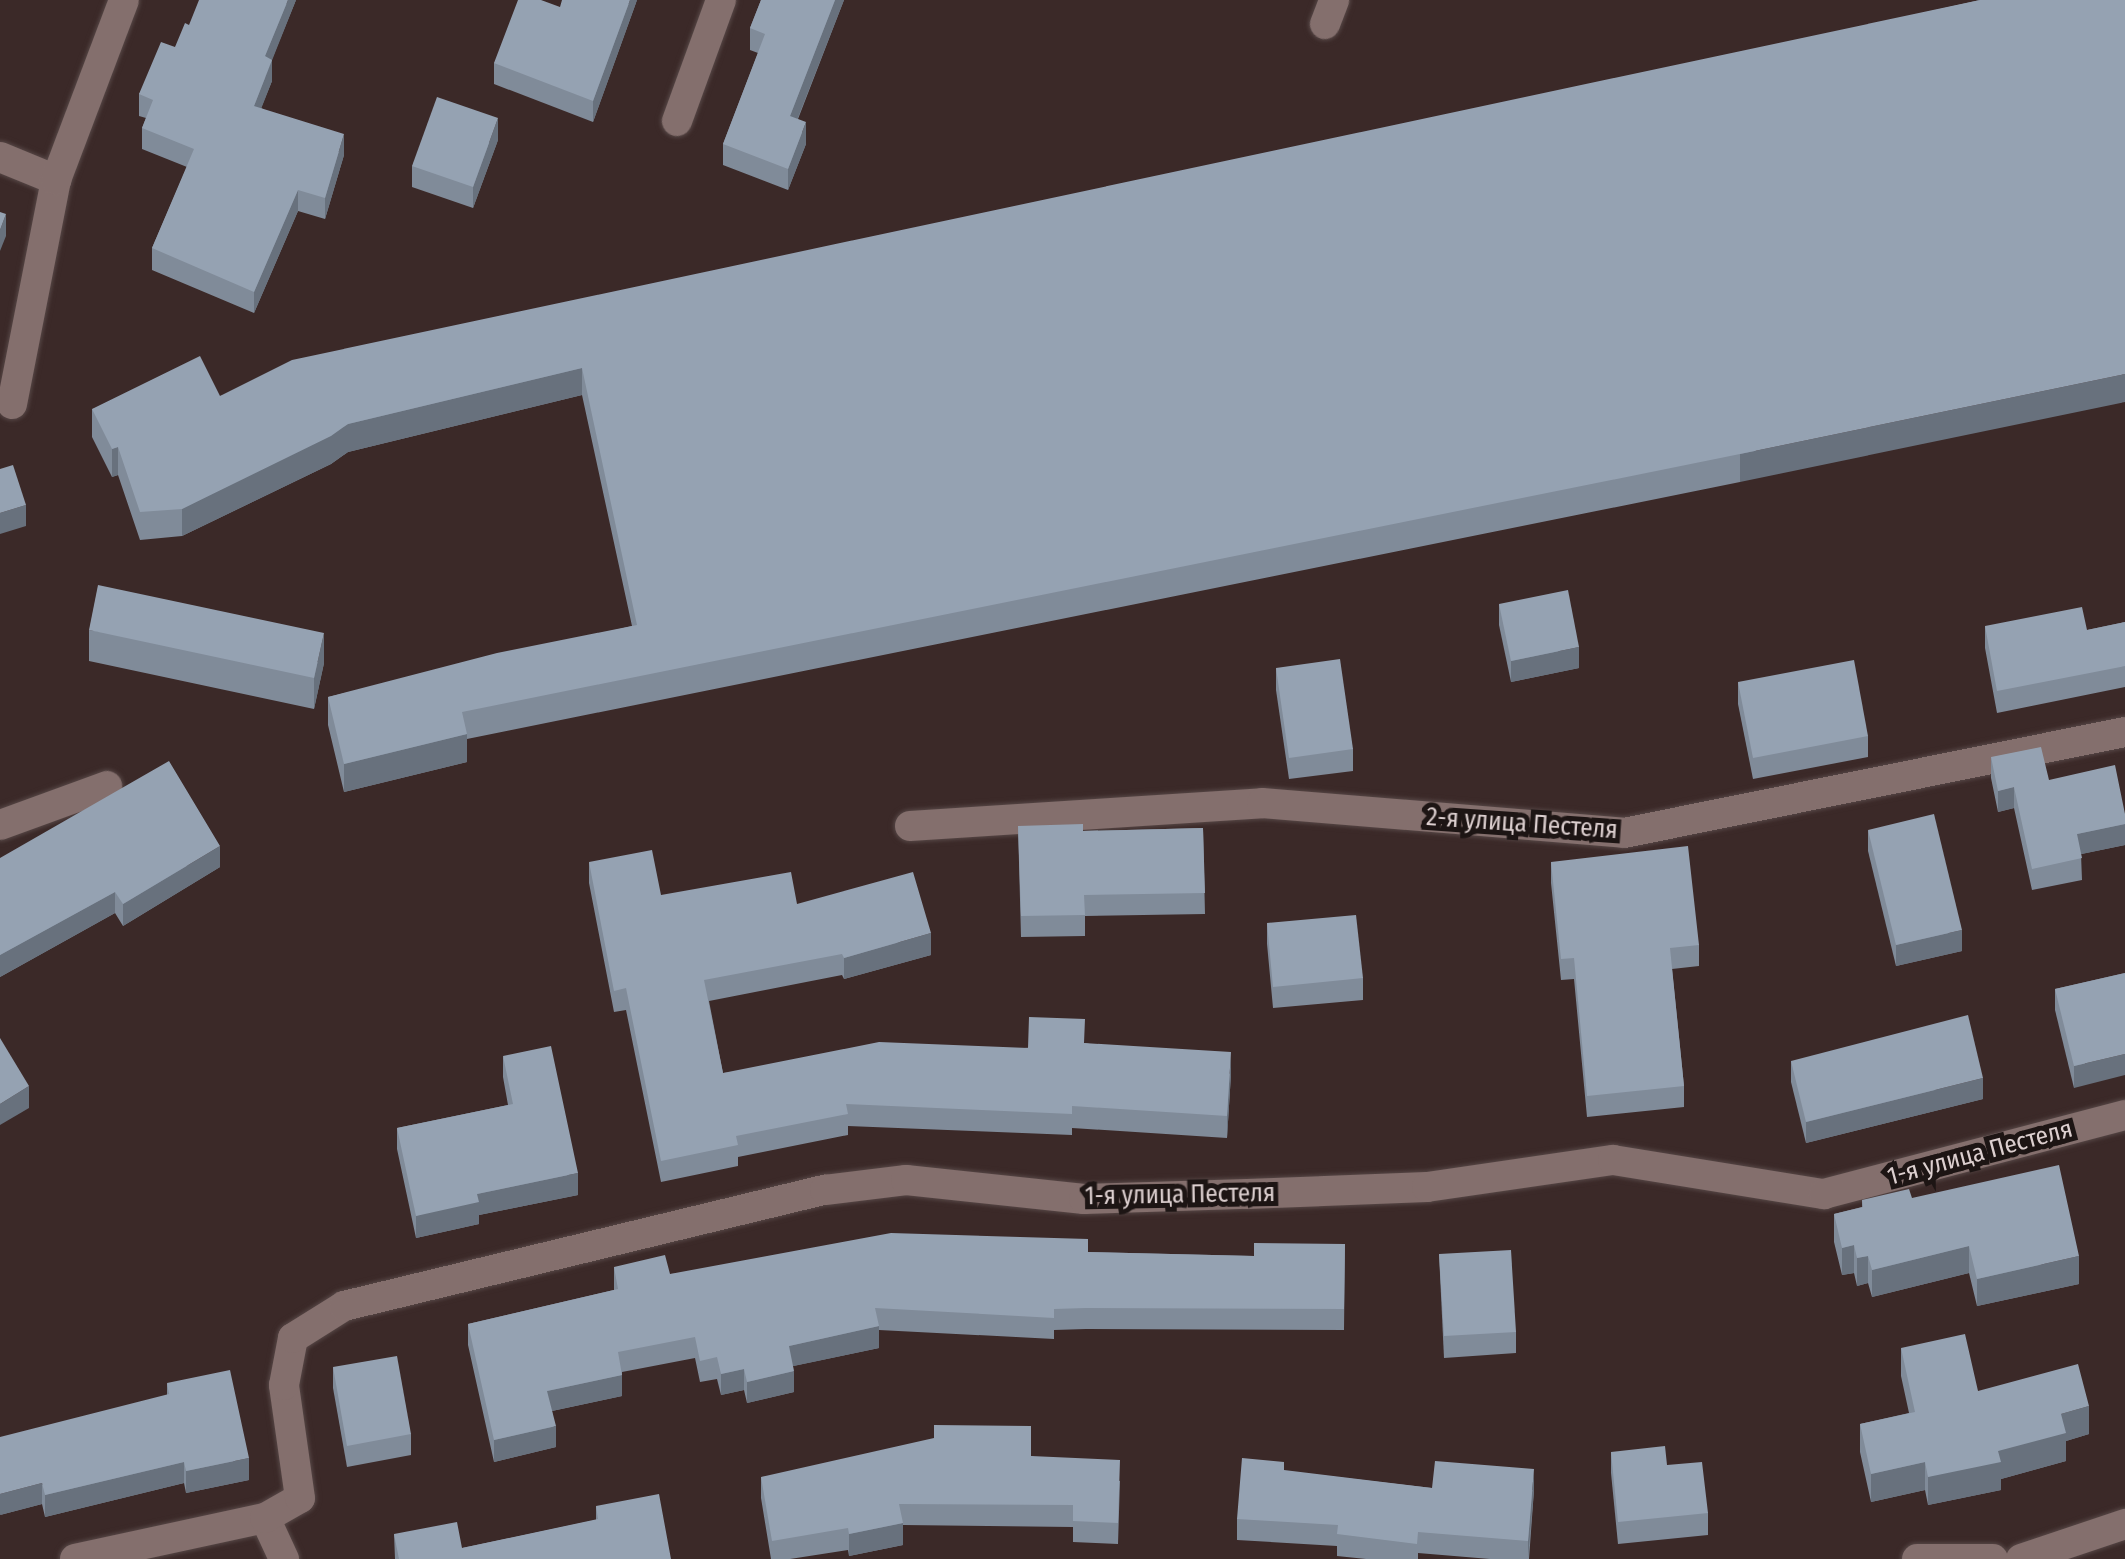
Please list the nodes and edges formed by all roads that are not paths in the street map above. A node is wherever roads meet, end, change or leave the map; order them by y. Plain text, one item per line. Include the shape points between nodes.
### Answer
1 (124, 0) edge
2 (721, 0) edge
3 (676, 121) dead end
4 (0, 158) edge
5 (56, 180) junction
6 (12, 404) dead end
7 (2125, 732) edge
8 (107, 786) dead end
9 (0, 824) edge
10 (910, 826) dead end
11 (2125, 1115) edge
12 (265, 1518) junction
13 (2125, 1524) edge
14 (75, 1559) edge
15 (284, 1559) edge
16 (1917, 1559) edge
17 (1993, 1559) edge
18 (2021, 1559) edge

1 - 5 street
2 - 3 street
4 - 5 street
5 - 6 street
7 - 10 street, 2-я улица Пестеля via 1624,833 1262,803
8 - 9 street
11 - 12 street, 1-я улица Пестеля via 1824,1194 1613,1160 1374,1190 1084,1198 906,1180 825,1190 344,1306 294,1338 284,1385 300,1498
12 - 14 street
12 - 15 street
13 - 18 street
16 - 17 street

